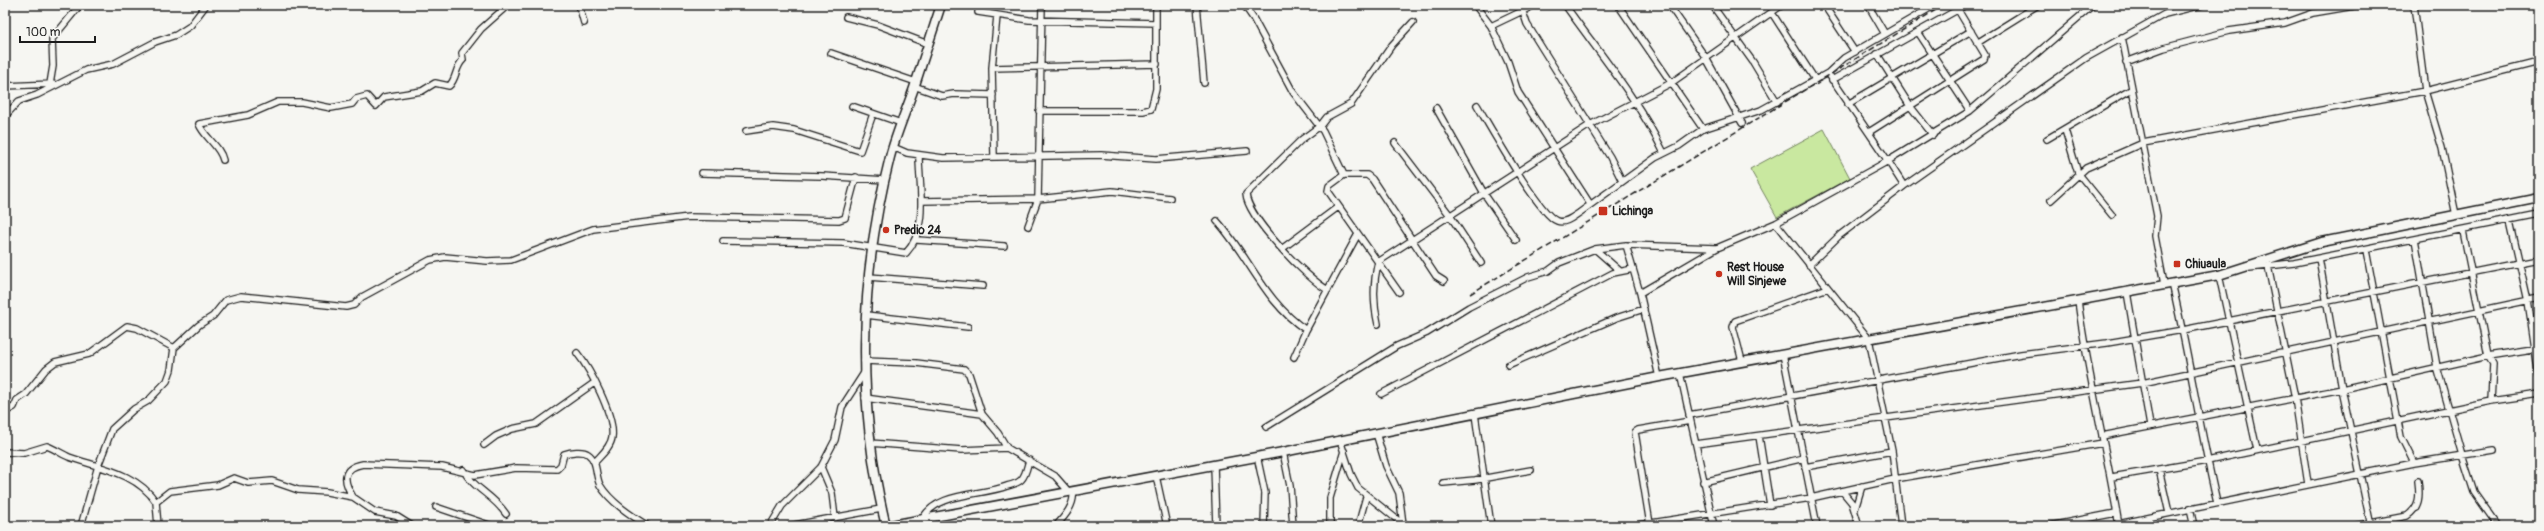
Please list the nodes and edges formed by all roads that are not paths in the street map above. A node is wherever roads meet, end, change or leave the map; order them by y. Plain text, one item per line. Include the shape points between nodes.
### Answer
1 (80, 5) edge
2 (206, 5) edge
3 (508, 5) edge
4 (579, 5) edge
5 (941, 5) edge
6 (1042, 5) edge
7 (1156, 5) edge
8 (1197, 5) edge
9 (1244, 5) edge
10 (1475, 5) edge
11 (1535, 5) edge
12 (1565, 5) edge
13 (1618, 5) edge
14 (1669, 5) edge
15 (1712, 5) edge
16 (1782, 5) edge
17 (1824, 5) edge
18 (1868, 5) edge
19 (1935, 5) edge
20 (1966, 5) edge
21 (2038, 5) edge
22 (2093, 5) edge
23 (2201, 5) edge
24 (2360, 5) edge
25 (2414, 5) edge
26 (1928, 7) edge
27 (1958, 10) junction
28 (978, 12) dead end
29 (1523, 12) junction
30 (1772, 13) junction
31 (997, 16) junction
32 (846, 17) dead end
33 (1041, 21) junction
34 (1413, 22) dead end
35 (584, 23) dead end
36 (1156, 23) junction
37 (1491, 26) junction
38 (1971, 31) junction
39 (1918, 32) junction
40 (1885, 34) junction
41 (2122, 37) junction
42 (1736, 39) junction
43 (1978, 43) junction
44 (928, 44) junction
45 (1855, 52) junction
46 (831, 53) dead end
47 (1877, 54) junction
48 (1931, 54) junction
49 (1706, 58) junction
50 (2126, 62) junction
51 (2539, 62) edge
52 (1157, 64) junction
53 (1041, 66) junction
54 (992, 68) junction
55 (1828, 73) junction
56 (1891, 78) junction
57 (1832, 80) junction
58 (1816, 81) junction
59 (1204, 83) dead end
60 (1671, 83) junction
61 (1950, 83) junction
62 (50, 84) junction
63 (60, 84) junction
64 (915, 84) junction
65 (5, 86) edge
66 (2132, 89) junction
67 (2425, 90) junction
68 (993, 95) junction
69 (1777, 102) junction
70 (1635, 103) junction
71 (1848, 104) junction
72 (1477, 105) dead end
73 (852, 106) dead end
74 (1910, 106) junction
75 (1436, 108) dead end
76 (1039, 111) junction
77 (1970, 111) junction
78 (873, 114) junction
79 (5, 116) edge
80 (1741, 121) junction
81 (901, 123) junction
82 (1320, 126) junction
83 (1588, 126) junction
84 (1703, 129) junction
85 (2065, 130) junction
86 (746, 131) dead end
87 (1869, 132) junction
88 (1933, 135) junction
89 (2047, 139) dead end
90 (1395, 143) dead end
91 (2143, 143) junction
92 (893, 147) junction
93 (1555, 148) junction
94 (1247, 152) dead end
95 (1664, 153) junction
96 (919, 156) junction
97 (994, 156) junction
98 (1039, 156) junction
99 (223, 160) dead end
100 (1888, 161) junction
101 (702, 173) dead end
102 (1517, 174) junction
103 (2078, 174) junction
104 (1344, 175) junction
105 (856, 177) junction
106 (885, 180) junction
107 (1622, 182) junction
108 (1904, 186) junction
109 (1485, 195) junction
110 (1170, 198) dead end
111 (2539, 198) edge
112 (1038, 199) junction
113 (2051, 200) dead end
114 (922, 201) junction
115 (1590, 204) junction
116 (1338, 207) junction
117 (1450, 214) junction
118 (2539, 214) edge
119 (2112, 215) dead end
120 (2456, 215) junction
121 (1217, 221) dead end
122 (2510, 221) junction
123 (1776, 223) junction
124 (1028, 226) dead end
125 (2463, 231) junction
126 (1358, 234) junction
127 (2414, 239) junction
128 (917, 240) junction
129 (1411, 240) junction
130 (1516, 240) dead end
131 (723, 241) dead end
132 (1626, 245) junction
133 (1004, 246) dead end
134 (873, 248) junction
135 (1283, 248) junction
136 (1717, 248) junction
137 (1595, 249) junction
138 (2366, 250) junction
139 (2319, 258) junction
140 (2539, 259) edge
141 (1378, 262) junction
142 (1481, 263) dead end
143 (2520, 263) junction
144 (1809, 265) junction
145 (2268, 266) junction
146 (1633, 269) junction
147 (2238, 269) junction
148 (1620, 271) junction
149 (2472, 273) junction
150 (2219, 275) junction
151 (869, 277) junction
152 (1444, 281) dead end
153 (2422, 282) junction
154 (2168, 284) junction
155 (983, 286) dead end
156 (1828, 288) junction
157 (1328, 290) junction
158 (2374, 291) junction
159 (1398, 292) dead end
160 (2127, 292) junction
161 (1640, 293) junction
162 (2539, 298) edge
163 (2528, 301) junction
164 (2078, 302) junction
165 (2328, 303) junction
166 (1644, 309) junction
167 (2479, 311) junction
168 (2278, 312) junction
169 (866, 315) junction
170 (2230, 321) junction
171 (2428, 322) junction
172 (1378, 324) dead end
173 (968, 327) dead end
174 (1306, 330) junction
175 (2183, 330) junction
176 (2381, 331) junction
177 (2137, 337) junction
178 (1869, 339) junction
179 (2333, 342) junction
180 (2084, 346) junction
181 (174, 348) junction
182 (2537, 348) edge
183 (577, 353) dead end
184 (2287, 353) junction
185 (1783, 354) junction
186 (1294, 356) dead end
187 (2488, 356) junction
188 (864, 360) junction
189 (1742, 361) junction
190 (2239, 361) junction
191 (1508, 365) dead end
192 (2438, 367) junction
193 (2190, 371) junction
194 (864, 373) junction
195 (1680, 373) junction
196 (1659, 376) junction
197 (2539, 376) edge
198 (2390, 378) junction
199 (1878, 380) junction
200 (594, 382) junction
201 (2142, 383) junction
202 (2342, 389) junction
203 (2092, 391) junction
204 (1381, 394) dead end
205 (2539, 394) edge
206 (865, 398) junction
207 (1792, 398) junction
208 (2295, 398) junction
209 (2492, 401) junction
210 (2248, 407) junction
211 (2450, 410) junction
212 (5, 412) edge
213 (982, 414) junction
214 (1475, 414) junction
215 (1690, 418) junction
216 (2198, 418) junction
217 (1886, 419) junction
218 (2398, 421) junction
219 (2150, 426) junction
220 (1266, 427) dead end
221 (1798, 430) junction
222 (2351, 431) junction
223 (1376, 433) junction
224 (1759, 436) junction
225 (2102, 436) junction
226 (1340, 440) junction
227 (2302, 442) junction
228 (2103, 443) junction
229 (870, 444) junction
230 (1696, 444) junction
231 (484, 445) dead end
232 (1007, 448) junction
233 (1344, 450) junction
234 (2257, 450) junction
235 (2494, 450) dead end
236 (1892, 451) junction
237 (5, 452) edge
238 (1283, 452) junction
239 (2462, 455) junction
240 (1257, 456) junction
241 (1804, 458) junction
242 (1029, 460) junction
243 (2207, 461) junction
244 (595, 462) junction
245 (2414, 463) junction
246 (1214, 465) junction
247 (98, 466) junction
248 (821, 467) junction
249 (1763, 467) junction
250 (1805, 467) junction
251 (2159, 469) junction
252 (463, 470) junction
253 (1531, 470) dead end
254 (2361, 475) junction
255 (1156, 476) junction
256 (2112, 477) junction
257 (1483, 478) junction
258 (1895, 479) junction
259 (2418, 480) dead end
260 (1703, 482) junction
261 (1443, 483) dead end
262 (2308, 484) junction
263 (1862, 486) junction
264 (1842, 491) junction
265 (1071, 492) junction
266 (1366, 496) junction
267 (353, 497) junction
268 (1811, 498) junction
269 (156, 502) junction
270 (2217, 503) junction
271 (1770, 505) junction
272 (436, 507) dead end
273 (1855, 508) junction
274 (2190, 508) junction
275 (882, 509) junction
276 (2116, 513) junction
277 (2170, 513) junction
278 (506, 514) dead end
279 (1712, 515) junction
280 (835, 518) junction
281 (922, 520) junction
282 (1650, 524) junction
283 (2371, 524) edge
284 (1404, 525) edge
285 (2119, 525) edge
286 (81, 526) edge
287 (158, 526) edge
288 (412, 526) edge
289 (492, 526) edge
290 (648, 526) edge
291 (770, 526) edge
292 (789, 526) edge
293 (886, 526) edge
294 (1056, 526) edge
295 (1167, 526) edge
296 (1216, 526) edge
297 (1264, 526) edge
298 (1293, 526) edge
299 (1330, 526) edge
300 (1358, 526) edge
301 (1491, 526) edge
302 (1632, 526) edge
303 (1714, 526) edge
304 (1817, 526) edge
305 (1859, 526) edge
306 (1901, 526) edge
307 (2049, 526) edge
308 (2194, 526) edge
309 (2355, 526) edge
310 (2498, 526) edge

1 - 62 street via 52,38 53,66
2 - 63 street via 190,26 176,35 155,42 113,64 86,70
3 - 99 street via 481,29 462,53 463,60 449,86 435,83 422,90 391,95 384,97 376,106 367,96 356,99 352,104 331,108 302,102 278,102 248,114 199,124
4 - 35 street
5 - 44 street
6 - 33 street
7 - 36 street
8 - 59 street
9 - 82 street via 1293,92
10 - 37 street
11 - 29 street
12 - 70 street
13 - 60 street
14 - 49 street
15 - 42 street
16 - 30 street
17 - 45 street
18 - 40 street
19 - 26 street
20 - 27 street
21 - 43 street
22 - 77 street
23 - 41 street via 2165,14
24 - 50 street via 2313,13 2285,23 2229,31 2164,48
25 - 67 street
26 - 40 street
27 - 38 street
27 - 39 street
28 - 31 street
29 - 37 street
29 - 83 street via 1527,24
30 - 42 street
30 - 58 street
31 - 33 street
31 - 54 street
32 - 44 street via 878,25
33 - 36 street
33 - 53 street
34 - 82 street via 1392,45 1351,104 1347,108 1335,111 1321,122
36 - 52 street
37 - 93 street via 1508,62 1518,92
38 - 43 street
38 - 48 street
39 - 47 street
39 - 48 street
40 - 45 street
41 - 50 street
41 - 108 street via 2086,58
42 - 49 street
42 - 69 street via 1767,82
43 - 61 street via 1984,59
44 - 64 street
45 - 55 street via 1844,58
46 - 64 street
47 - 56 street
47 - 57 street
48 - 56 street
48 - 61 street
49 - 60 street
49 - 80 street
50 - 66 street
51 - 67 street
52 - 53 street
52 - 76 street via 1151,109
53 - 54 street
53 - 76 street
54 - 68 street
55 - 57 street
55 - 58 street
56 - 71 street
56 - 74 street
57 - 71 street
58 - 69 street
60 - 70 street
60 - 84 street
61 - 74 street
61 - 77 street
62 - 63 street
62 - 65 street
63 - 79 street via 19,102
64 - 68 street via 945,97 954,94
64 - 81 street
66 - 85 street
66 - 91 street
67 - 91 street
67 - 120 street via 2442,148
68 - 97 street
69 - 80 street
70 - 83 street
70 - 95 street
71 - 87 street
72 - 102 street
73 - 78 street
74 - 87 street
74 - 88 street
75 - 109 street
76 - 98 street
77 - 88 street
78 - 81 street
78 - 86 street via 860,151 794,130 773,127
80 - 84 street
81 - 92 street
82 - 104 street
82 - 135 street via 1301,140 1246,194 1268,234
83 - 93 street
83 - 107 street via 1610,157
84 - 95 street
85 - 89 street
85 - 103 street
87 - 100 street
88 - 100 street
90 - 117 street
91 - 103 street via 2106,158
91 - 154 street via 2157,216 2155,236
92 - 96 street
92 - 106 street
93 - 102 street
93 - 115 street
94 - 98 street via 1156,159 1101,155
95 - 107 street
96 - 97 street
96 - 114 street
97 - 98 street
98 - 112 street
100 - 108 street
100 - 123 street
101 - 105 street
102 - 109 street
102 - 115 street via 1550,218 1558,222 1566,220
103 - 113 street
103 - 119 street
104 - 116 street via 1328,188
104 - 129 street via 1367,175 1372,179
105 - 106 street
105 - 181 street via 848,212 845,218 839,220 689,217 593,229 511,260 430,260 354,305 346,307 241,296 226,300 213,316
106 - 134 street
107 - 115 street
108 - 144 street via 1840,235
109 - 117 street
109 - 130 street
110 - 112 street via 1112,191
111 - 120 street
112 - 114 street
112 - 124 street
114 - 128 street
116 - 126 street
116 - 135 street
117 - 129 street
117 - 142 street
118 - 122 street
120 - 147 street via 2322,242
121 - 174 street via 1233,238 1280,309
122 - 125 street
122 - 143 street
123 - 136 street
123 - 144 street
125 - 127 street
125 - 149 street
126 - 141 street
126 - 157 street
127 - 138 street
127 - 153 street
128 - 133 street
128 - 134 street via 906,253
129 - 141 street
129 - 152 street via 1436,276
131 - 134 street via 843,243
132 - 136 street
132 - 137 street
132 - 146 street
134 - 151 street
135 - 157 street via 1305,273
136 - 161 street
137 - 148 street
137 - 220 street via 1559,263 1548,271 1528,277 1469,307 1427,333 1398,346
138 - 139 street
138 - 158 street
139 - 145 street
139 - 165 street
140 - 143 street
141 - 159 street
141 - 172 street via 1374,288
143 - 149 street
143 - 163 street
144 - 156 street
145 - 147 street
145 - 168 street
146 - 148 street
146 - 161 street
147 - 150 street
148 - 204 street
149 - 153 street
149 - 167 street
150 - 154 street
150 - 170 street
151 - 155 street
151 - 169 street
153 - 158 street
153 - 171 street
154 - 160 street
154 - 175 street
156 - 178 street
156 - 189 street via 1735,322 1733,327
157 - 174 street
158 - 165 street
158 - 176 street
160 - 164 street
160 - 177 street
161 - 166 street
162 - 163 street
163 - 167 street
163 - 182 street
164 - 178 street
164 - 180 street
165 - 168 street
165 - 179 street
166 - 191 street via 1601,324
166 - 196 street
167 - 171 street
167 - 187 street
168 - 170 street
168 - 184 street
169 - 173 street
169 - 188 street
170 - 175 street
170 - 190 street
171 - 176 street
171 - 192 street
174 - 186 street
175 - 177 street
175 - 193 street
176 - 179 street
176 - 198 street
177 - 180 street
177 - 201 street
178 - 185 street
178 - 199 street
179 - 184 street
179 - 202 street
180 - 199 street via 2021,354
180 - 203 street
181 - 212 street via 137,328 126,326 89,354 55,362 26,394 17,400 14,407
181 - 247 street via 167,381 148,401 129,413 112,429
182 - 187 street
182 - 197 street
183 - 200 street via 586,364
184 - 190 street
184 - 208 street
185 - 189 street
185 - 207 street
187 - 192 street
187 - 209 street via 2493,364
188 - 194 street
188 - 213 street via 964,369
189 - 195 street
190 - 193 street
190 - 210 street
192 - 198 street
192 - 211 street
193 - 201 street
193 - 216 street
194 - 206 street
194 - 248 street via 842,407 835,440
195 - 196 street
195 - 215 street
196 - 214 street
198 - 202 street
198 - 218 street
199 - 207 street
199 - 217 street
200 - 231 street via 536,424 512,429
200 - 244 street via 612,427 609,447
201 - 203 street
201 - 219 street
202 - 208 street
202 - 222 street
203 - 217 street
203 - 225 street
205 - 209 street
206 - 213 street
206 - 229 street
207 - 215 street
207 - 221 street
208 - 210 street
208 - 227 street
209 - 211 street
210 - 216 street
210 - 234 street
211 - 218 street
211 - 239 street
213 - 232 street
214 - 223 street
214 - 257 street
215 - 230 street
215 - 282 street via 1635,432
216 - 219 street
216 - 243 street
217 - 221 street
217 - 236 street
218 - 222 street
218 - 245 street via 2401,438
219 - 225 street
221 - 224 street
221 - 241 street
222 - 227 street
222 - 254 street
223 - 226 street
223 - 284 street via 1386,466 1399,493
224 - 230 street
224 - 249 street
225 - 228 street
226 - 233 street
226 - 238 street
227 - 234 street
227 - 262 street
228 - 256 street
228 - 258 street
229 - 232 street via 962,450
229 - 275 street
230 - 260 street
232 - 242 street
233 - 266 street via 1351,474
233 - 299 street via 1330,498
234 - 243 street
235 - 239 street
236 - 250 street
236 - 258 street
237 - 247 street via 24,453 47,446
238 - 240 street
238 - 298 street via 1290,486
239 - 245 street
239 - 310 street via 2474,492
240 - 246 street
240 - 297 street via 1265,493
241 - 249 street
241 - 250 street
242 - 265 street via 1055,476
242 - 281 street via 1021,481 1000,489 946,500 927,510
243 - 251 street
243 - 270 street
244 - 252 street via 588,454 572,453 564,454 557,469 516,468 475,475
244 - 290 street via 596,476 601,487
245 - 254 street
246 - 255 street
246 - 296 street
247 - 269 street via 129,478 150,492
247 - 286 street
248 - 280 street via 832,492
248 - 291 street via 782,506
249 - 260 street
249 - 271 street
250 - 268 street
251 - 256 street
251 - 277 street
252 - 267 street via 363,464 354,466 348,470 345,477
252 - 278 street via 475,487 487,492
253 - 257 street
254 - 262 street
254 - 283 street
255 - 265 street
255 - 295 street
256 - 276 street
257 - 261 street
257 - 301 street
258 - 263 street
258 - 306 street
259 - 283 street via 2419,502 2411,513
260 - 279 street
262 - 270 street
263 - 264 street
263 - 273 street
264 - 268 street
264 - 273 street
265 - 281 street
265 - 294 street via 1074,498 1067,513
266 - 284 street
266 - 300 street
267 - 269 street via 298,490 272,481 248,483 234,478 218,485 170,491
267 - 288 street via 375,512 396,516
268 - 271 street
268 - 304 street
269 - 287 street
270 - 274 street
271 - 279 street
272 - 289 street
273 - 305 street
274 - 277 street
274 - 308 street
275 - 280 street
275 - 293 street
276 - 285 street
276 - 307 street
277 - 285 street
279 - 282 street
279 - 303 street
280 - 292 street
281 - 293 street
282 - 302 street
283 - 309 street

